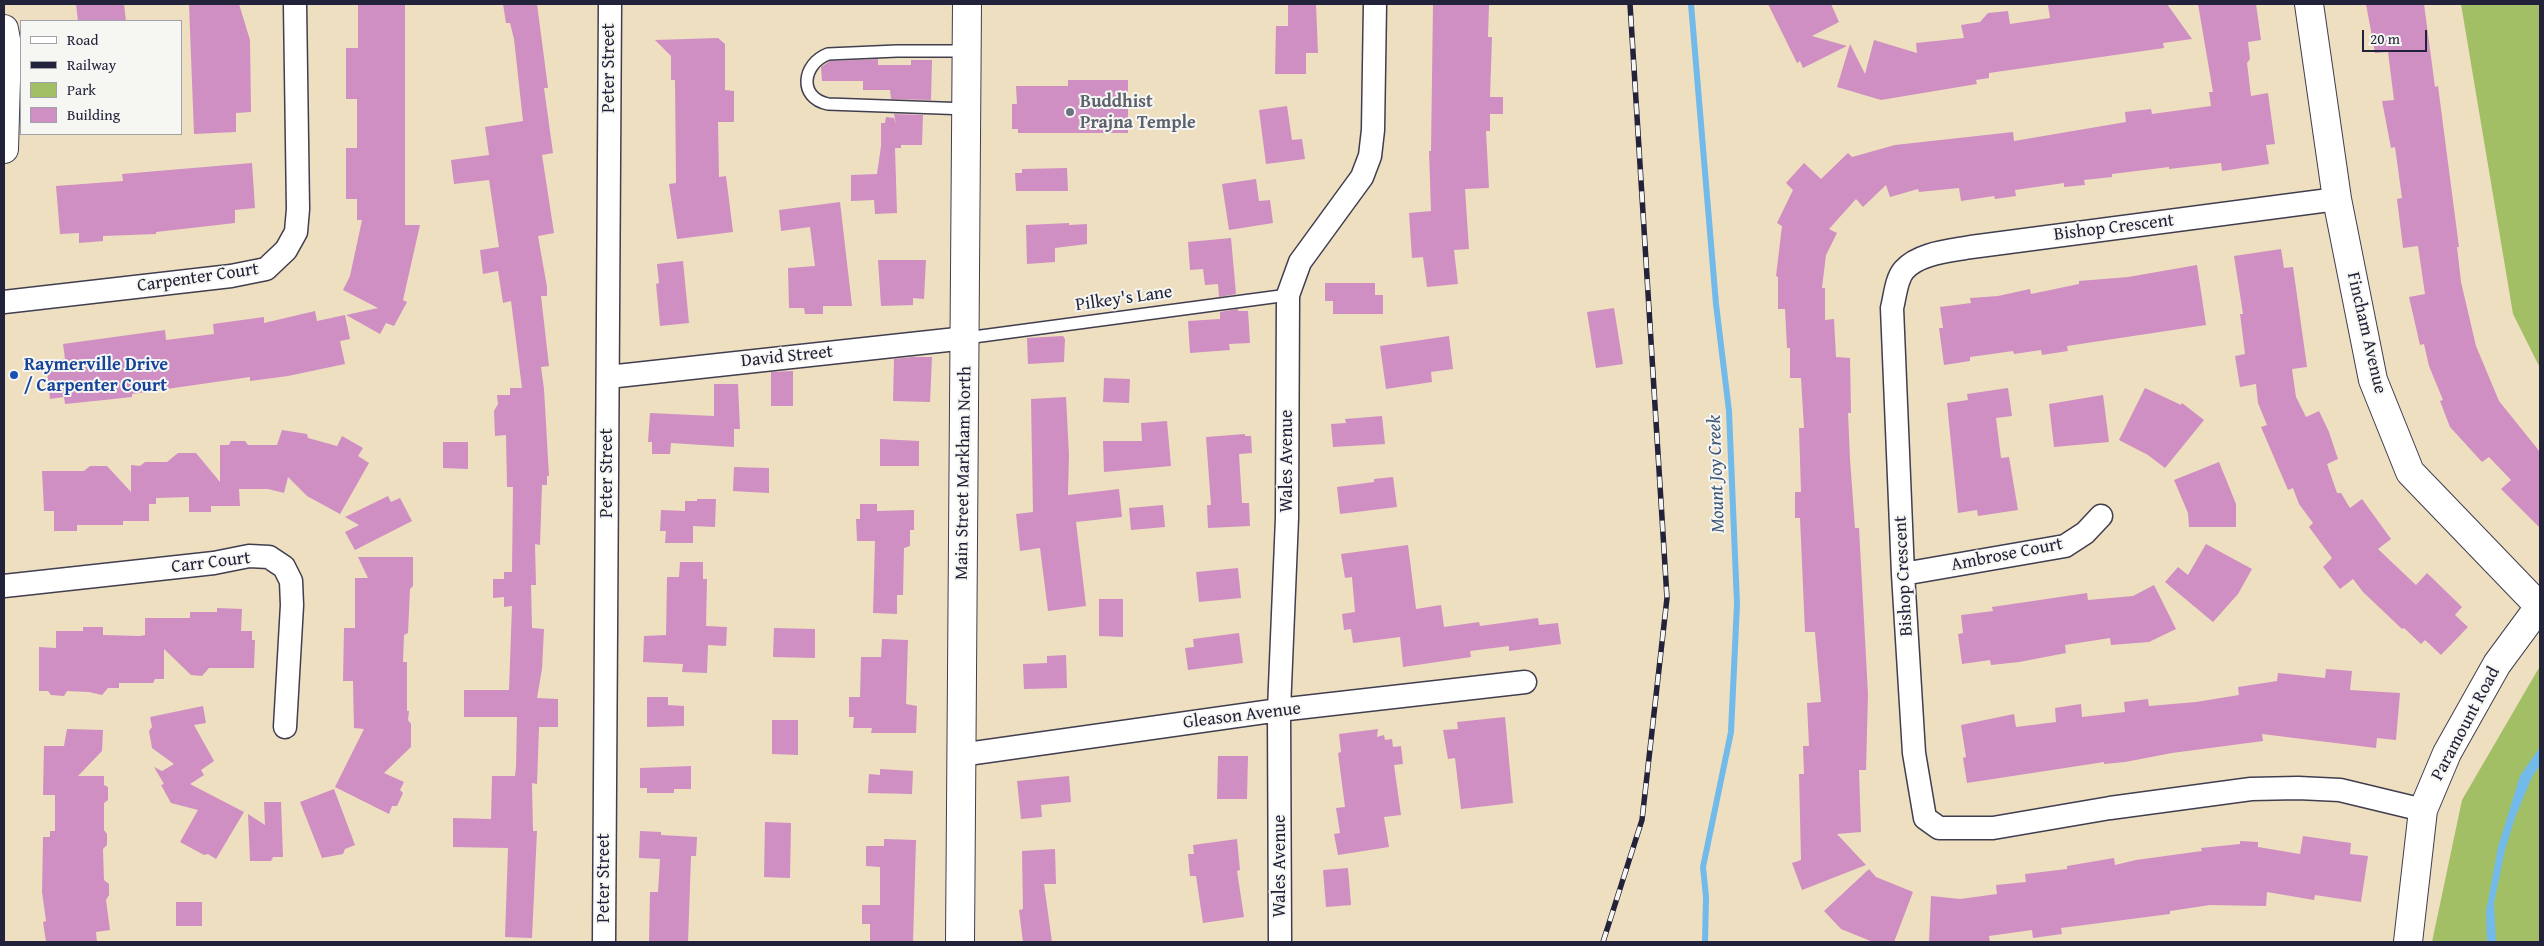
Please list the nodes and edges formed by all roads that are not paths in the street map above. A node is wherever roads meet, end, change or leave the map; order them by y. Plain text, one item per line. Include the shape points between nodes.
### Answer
1 (295, 4) edge
2 (610, 4) edge
3 (967, 4) edge
4 (1375, 4) edge
5 (2308, 4) edge
6 (4, 29) edge
7 (967, 51) junction
8 (968, 109) junction
9 (4, 149) edge
10 (2337, 199) junction
11 (1288, 295) junction
12 (4, 302) edge
13 (966, 338) junction
14 (608, 377) junction
15 (2101, 516) dead end
16 (1903, 574) junction
17 (4, 586) edge
18 (2540, 607) edge
19 (1525, 682) dead end
20 (1279, 710) junction
21 (285, 727) dead end
22 (960, 755) junction
23 (2423, 810) junction
24 (604, 942) edge
25 (960, 942) edge
26 (1280, 942) edge
27 (2408, 942) edge

1 - 12 street, Carpenter Court via 298,209 296,232 286,250 266,269 231,276
2 - 14 street, Peter Street
3 - 7 street, Main Street Markham North
4 - 11 street, Wales Avenue via 1373,130 1368,165 1300,262
5 - 10 street, Fincham Avenue
6 - 9 street via 7,95
7 - 8 street, Main Street Markham North
7 - 8 lane via 897,50 828,54 817,58 807,77 813,97 828,104
8 - 13 street, Main Street Markham North
10 - 16 street, Bishop Crescent via 1971,247 1922,257 1903,270 1892,308
10 - 18 street, Fincham Avenue via 2373,380 2410,472
11 - 13 lane, Pilkey's Lane
11 - 20 street, Wales Avenue via 1287,518
13 - 14 street, David Street
13 - 22 street, Main Street Markham North
14 - 24 street, Peter Street
15 - 16 street, Ambrose Court via 2065,546
16 - 23 street, Bishop Crescent via 1914,753 1925,818 1939,828 1993,828 2251,789 2340,790
17 - 21 street, Carr Court via 214,563 249,556 269,557 284,566 291,581
18 - 23 street, Paramount Road via 2497,664 2447,753
19 - 20 street, Gleason Avenue
20 - 22 street, Gleason Avenue
20 - 26 street, Wales Avenue
22 - 25 street, Main Street Markham North
23 - 27 street, Paramount Road

